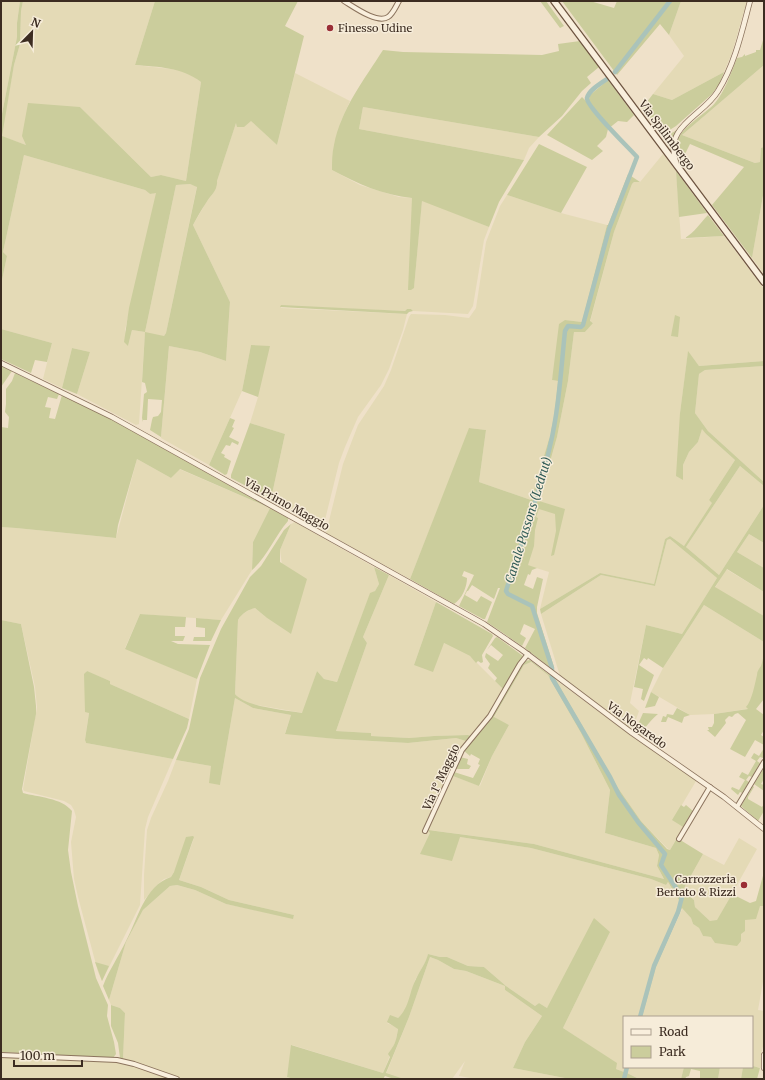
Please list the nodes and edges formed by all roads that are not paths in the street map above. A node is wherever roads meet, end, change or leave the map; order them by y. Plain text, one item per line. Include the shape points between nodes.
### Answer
1 (344, 1) edge
2 (399, 1) edge
3 (554, 1) edge
4 (750, 1) edge
5 (678, 167) junction
6 (764, 282) edge
7 (1, 363) edge
8 (528, 654) junction
9 (552, 673) joint
10 (764, 762) edge
11 (710, 787) junction
12 (737, 808) junction
13 (764, 829) edge
14 (425, 831) dead end
15 (678, 839) dead end
16 (1, 1054) edge
17 (764, 1055) edge
18 (764, 1068) edge
19 (176, 1079) edge

1 - 2 street via 381,19 391,15
3 - 5 main road, Via Spilimbergo
4 - 5 street via 735,54 717,93 687,122 673,143
5 - 6 main road, Via Spilimbergo
7 - 8 street, Via Primo Maggio via 112,417 484,624
8 - 9 street, Via Primo Maggio
8 - 14 street, Via 1° Maggio via 490,716 462,750
9 - 11 street, Via Nogaredo
10 - 12 street
11 - 12 street, Via Nogaredo
11 - 15 street
12 - 13 street, Via Nogaredo
16 - 19 street via 117,1060
17 - 18 street

